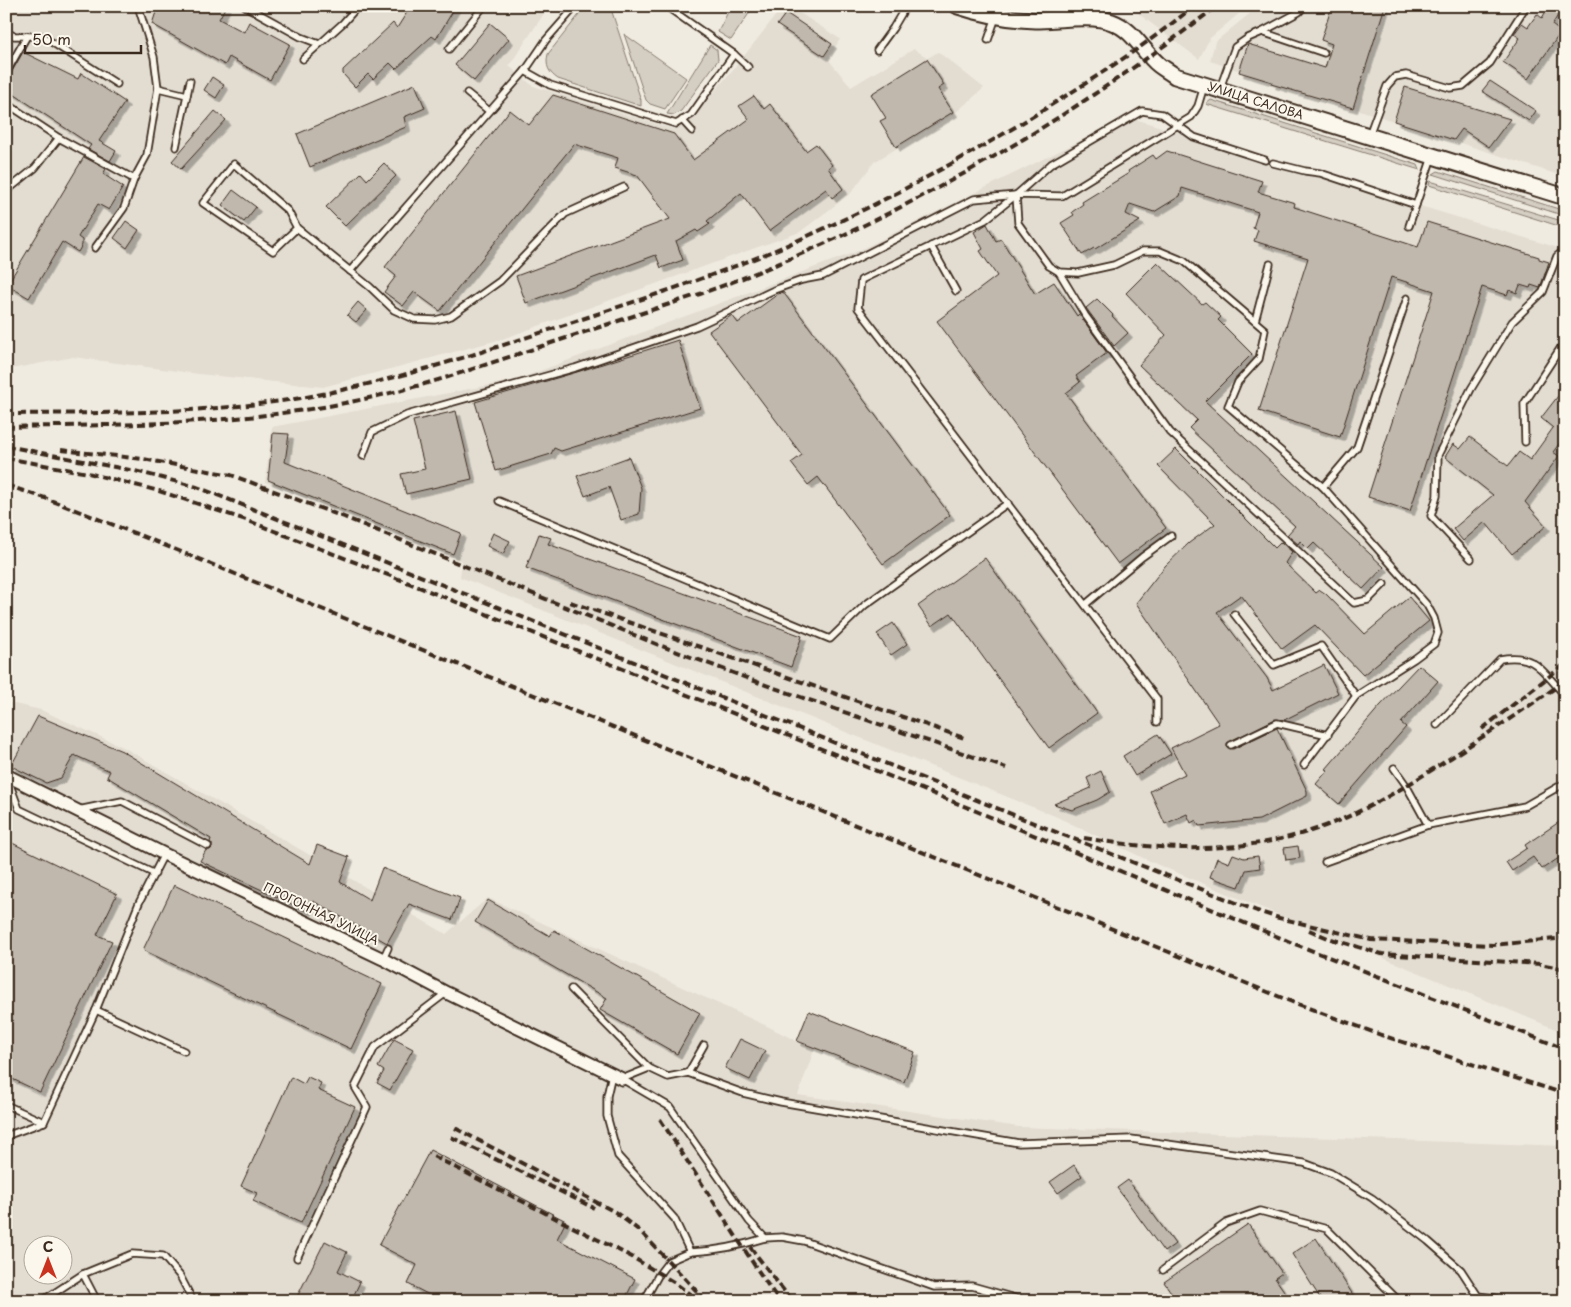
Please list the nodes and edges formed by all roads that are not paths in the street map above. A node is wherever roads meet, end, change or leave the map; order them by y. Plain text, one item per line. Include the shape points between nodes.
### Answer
1 (138, 6) edge
2 (246, 6) edge
3 (358, 6) edge
4 (484, 6) edge
5 (576, 6) edge
6 (666, 6) edge
7 (906, 6) edge
8 (958, 6) edge
9 (1304, 6) edge
10 (1526, 6) edge
11 (996, 17) junction
12 (6, 32) edge
13 (1262, 32) junction
14 (27, 36) junction
15 (988, 40) dead end
16 (319, 44) junction
17 (449, 50) dead end
18 (877, 50) dead end
19 (1324, 53) dead end
20 (734, 54) junction
21 (303, 59) dead end
22 (748, 67) dead end
23 (525, 71) junction
24 (6, 73) edge
25 (190, 81) dead end
26 (117, 84) dead end
27 (1204, 86) junction
28 (158, 88) junction
29 (1220, 90) junction
30 (467, 93) dead end
31 (188, 95) junction
32 (6, 102) edge
33 (490, 111) junction
34 (682, 120) junction
35 (1180, 125) junction
36 (692, 132) dead end
37 (1369, 137) junction
38 (59, 138) junction
39 (176, 148) dead end
40 (1432, 156) junction
41 (1264, 160) dead end
42 (1273, 163) dead end
43 (134, 180) junction
44 (624, 187) dead end
45 (6, 189) edge
46 (1016, 195) junction
47 (1565, 198) edge
48 (1416, 205) junction
49 (1409, 226) dead end
50 (297, 228) junction
51 (931, 246) junction
52 (95, 248) dead end
53 (1565, 250) edge
54 (1270, 264) dead end
55 (350, 271) junction
56 (1059, 272) junction
57 (956, 291) dead end
58 (1407, 298) dead end
59 (1255, 321) junction
60 (1565, 341) edge
61 (1525, 442) dead end
62 (363, 456) dead end
63 (1323, 487) junction
64 (499, 501) dead end
65 (1008, 504) junction
66 (1171, 536) dead end
67 (1471, 559) dead end
68 (1384, 584) dead end
69 (1086, 604) junction
70 (1234, 614) dead end
71 (1565, 695) edge
72 (1356, 696) junction
73 (1157, 722) dead end
74 (1437, 725) dead end
75 (1328, 735) junction
76 (1231, 745) dead end
77 (1304, 765) dead end
78 (1394, 768) dead end
79 (6, 775) edge
80 (1565, 783) edge
81 (76, 810) junction
82 (1428, 825) junction
83 (208, 846) dead end
84 (164, 854) junction
85 (1326, 862) dead end
86 (155, 874) junction
87 (388, 948) dead end
88 (383, 959) junction
89 (571, 989) dead end
90 (447, 993) junction
91 (96, 1010) junction
92 (704, 1045) dead end
93 (184, 1051) dead end
94 (649, 1068) junction
95 (688, 1072) junction
96 (617, 1076) junction
97 (6, 1105) edge
98 (44, 1122) junction
99 (6, 1136) edge
100 (765, 1238) junction
101 (690, 1252) junction
102 (297, 1258) dead end
103 (1164, 1270) dead end
104 (83, 1274) junction
105 (1478, 1296) junction
106 (42, 1301) edge
107 (97, 1301) edge
108 (193, 1301) edge
109 (644, 1301) edge
110 (1026, 1301) edge
111 (1399, 1301) edge
112 (1469, 1301) edge
113 (1499, 1301) edge

1 - 28 lane via 154,57
2 - 16 lane
3 - 16 lane
4 - 17 lane
5 - 23 lane via 546,40
6 - 20 lane
7 - 18 lane
8 - 11 street, УЛИЦА САЛОВА
9 - 13 lane
10 - 37 lane via 1490,63 1464,86 1450,88 1406,75 1395,77 1387,86
11 - 15 lane
11 - 27 street, УЛИЦА САЛОВА via 1110,20 1134,36 1159,65 1175,76
12 - 14 lane
13 - 19 lane
13 - 29 lane via 1235,47
14 - 24 lane
14 - 26 lane via 42,36
16 - 21 lane
20 - 22 lane
20 - 34 lane via 691,116
23 - 33 lane
23 - 34 lane via 550,85 646,116 676,124
25 - 31 lane
27 - 29 street, УЛИЦА САЛОВА
27 - 35 lane via 1198,106
28 - 31 lane
28 - 43 lane via 147,156
29 - 37 street, УЛИЦА САЛОВА
30 - 33 lane
31 - 39 lane
32 - 38 lane
33 - 55 lane
34 - 36 lane
35 - 41 lane via 1194,137
35 - 46 lane via 1062,196
35 - 46 lane via 1162,114 1142,111 1051,164
37 - 40 street, УЛИЦА САЛОВА
38 - 43 lane
38 - 45 lane via 35,168
40 - 47 street, УЛИЦА САЛОВА
40 - 48 lane
42 - 48 lane via 1320,173
43 - 52 lane via 124,208
44 - 55 lane via 565,214 500,281 451,316 435,320 414,319 394,310
46 - 51 lane via 985,220
46 - 56 lane via 1018,222 1049,266
46 - 62 lane via 974,199 823,276 774,290 697,326 575,368 407,415 372,432
48 - 49 lane
50 - 50 lane via 288,211 234,164 203,203 273,251
50 - 55 lane
51 - 57 lane
51 - 65 lane via 861,280 858,308
53 - 67 lane via 1557,256 1543,292 1512,322 1471,389 1438,455 1437,496 1432,516
54 - 59 lane
56 - 59 lane via 1078,273 1114,265 1143,251 1160,251 1184,261
56 - 68 lane via 1084,315 1170,432 1354,603 1368,600
58 - 63 lane via 1357,447
59 - 63 lane via 1265,330 1259,359 1238,382 1228,406
60 - 61 lane via 1524,404
63 - 72 lane via 1427,605 1438,633 1434,644
64 - 65 lane via 830,639 866,605
65 - 69 lane
66 - 69 lane
69 - 73 lane via 1157,699
70 - 72 lane via 1274,665 1321,646
71 - 74 lane via 1532,661 1515,656 1500,659
72 - 75 lane
75 - 76 lane via 1277,723
75 - 77 lane
78 - 82 lane
79 - 81 street, ПРОГОННАЯ УЛИЦА
79 - 86 lane via 19,809
80 - 82 lane via 1525,806
81 - 83 lane via 122,801
81 - 84 street, ПРОГОННАЯ УЛИЦА
82 - 85 lane
84 - 86 lane
84 - 88 street, ПРОГОННАЯ УЛИЦА
86 - 91 lane via 139,903
87 - 88 lane
88 - 90 street, ПРОГОННАЯ УЛИЦА via 435,981
89 - 94 lane
90 - 96 street, ПРОГОННАЯ УЛИЦА
90 - 102 lane via 375,1048 355,1087 367,1107
91 - 93 lane
91 - 98 lane
92 - 95 lane
94 - 95 lane via 668,1077
94 - 96 lane
95 - 105 lane via 743,1093 781,1102 1020,1143 1131,1139 1304,1163 1331,1173 1372,1198 1461,1270
96 - 100 lane via 670,1107 749,1221
96 - 101 lane via 607,1096 607,1116 618,1156 674,1218
97 - 98 lane
98 - 99 lane
100 - 101 lane via 712,1251
100 - 110 lane via 804,1241 934,1287 972,1286
101 - 109 lane via 669,1261
103 - 111 lane via 1226,1223 1260,1211 1327,1229
104 - 106 lane
104 - 107 lane
104 - 108 lane via 132,1254 163,1256 180,1276
105 - 112 lane
105 - 113 lane

